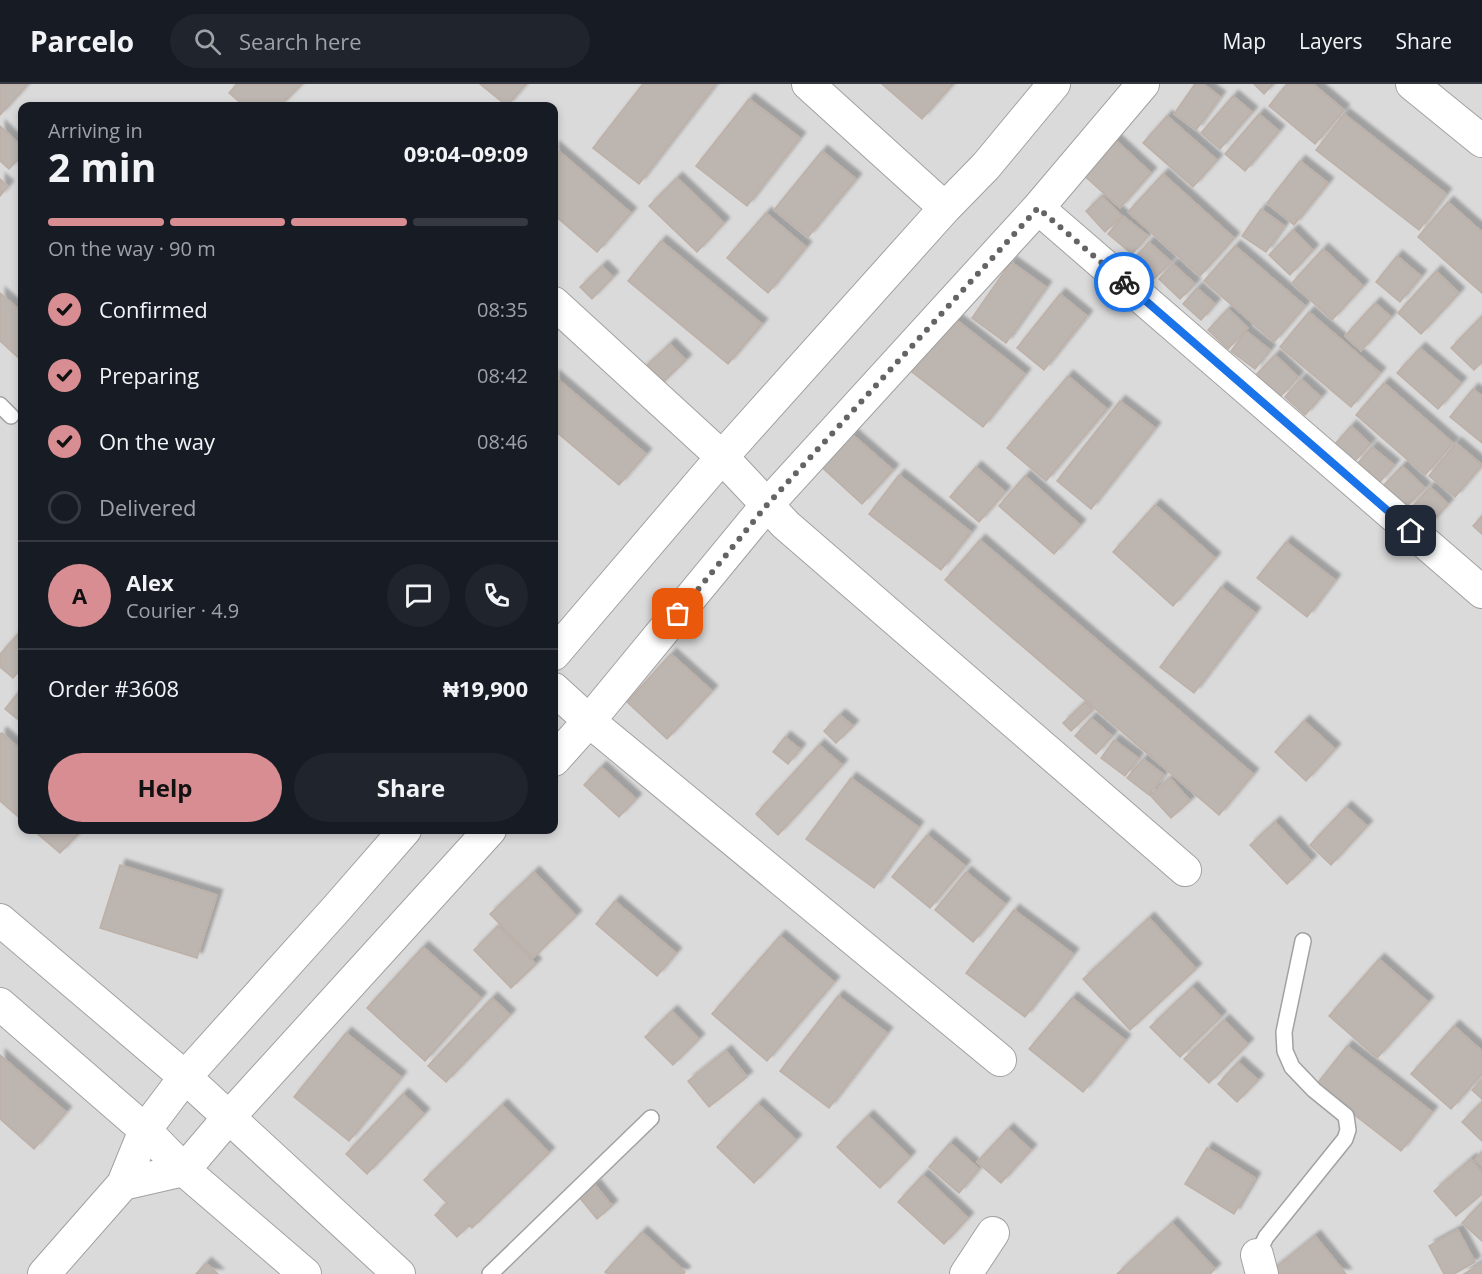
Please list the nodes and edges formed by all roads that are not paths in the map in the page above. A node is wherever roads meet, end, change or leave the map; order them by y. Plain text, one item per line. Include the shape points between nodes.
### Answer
1 (808, 84) edge
2 (1053, 84) edge
3 (1143, 84) edge
4 (1412, 84) edge
5 (1482, 141) edge
6 (945, 208) junction
7 (1038, 208) junction
8 (558, 307) edge
9 (722, 457) junction
10 (766, 506) junction
11 (1482, 592) edge
12 (558, 649) edge
13 (558, 693) edge
14 (589, 721) junction
15 (558, 756) edge
16 (402, 834) edge
17 (486, 834) edge
18 (1185, 870) dead end
19 (0, 920) edge
20 (1303, 941) dead end
21 (0, 1004) edge
22 (1000, 1060) dead end
23 (185, 1077) junction
24 (229, 1117) junction
25 (651, 1118) dead end
26 (145, 1130) junction
27 (184, 1170) junction
28 (123, 1184) junction
29 (993, 1233) dead end
30 (1259, 1264) edge
31 (44, 1274) edge
32 (305, 1274) edge
33 (399, 1274) edge
34 (490, 1274) edge
35 (966, 1274) edge

1 - 6 street
2 - 6 street via 986,166
3 - 7 street
4 - 5 street
6 - 9 street
7 - 10 street
7 - 11 street
8 - 9 street
9 - 10 street
9 - 12 street
10 - 14 street
10 - 18 street
13 - 14 street
14 - 15 street
14 - 22 street
16 - 23 street
17 - 24 street
19 - 23 street
20 - 30 lane via 1284,1032 1285,1051 1292,1068 1346,1116 1348,1130 1345,1139 1266,1236
21 - 26 street
23 - 24 street
23 - 26 street
24 - 27 street
24 - 33 street
25 - 34 lane
26 - 27 street
26 - 28 street
27 - 28 street
27 - 32 street
28 - 31 street
29 - 35 street

